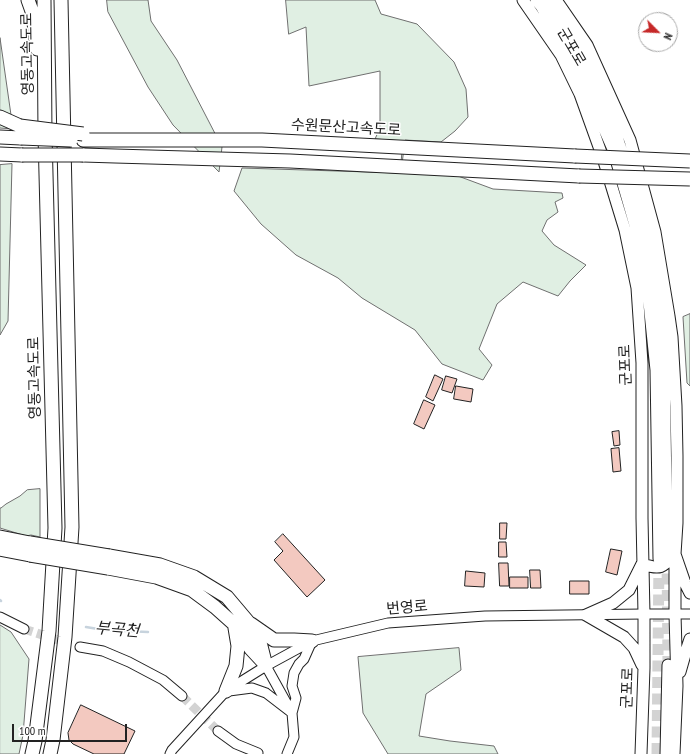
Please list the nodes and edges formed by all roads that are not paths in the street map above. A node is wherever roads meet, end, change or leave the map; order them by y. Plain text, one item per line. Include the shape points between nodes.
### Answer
1 (28, 0) edge
2 (44, 0) edge
3 (61, 0) edge
4 (523, 0) edge
5 (536, 0) edge
6 (547, 0) edge
7 (556, 0) edge
8 (0, 117) edge
9 (20, 132) junction
10 (45, 135) junction
11 (0, 137) edge
12 (0, 154) edge
13 (690, 161) edge
14 (690, 179) edge
15 (0, 537) edge
16 (0, 549) edge
17 (30, 549) junction
18 (667, 557) junction
19 (108, 562) junction
20 (642, 564) junction
21 (690, 594) edge
22 (644, 614) junction
23 (675, 614) junction
24 (690, 614) edge
25 (586, 615) junction
26 (0, 617) edge
27 (249, 623) junction
28 (234, 624) junction
29 (24, 629) tunnel mouth
30 (690, 639) edge
31 (312, 641) junction
32 (80, 647) tunnel mouth
33 (668, 665) tunnel mouth
34 (266, 666) junction
35 (644, 668) junction
36 (677, 686) junction
37 (226, 691) junction
38 (182, 696) tunnel mouth
39 (292, 713) junction
40 (218, 731) tunnel mouth
41 (258, 753) edge
42 (32, 754) edge
43 (50, 754) edge
44 (170, 754) edge
45 (287, 754) edge
46 (641, 754) edge
47 (666, 754) edge
48 (674, 754) edge

1 - 10 highway via 33,14
2 - 10 highway, 영동고속도로
3 - 43 highway via 72,526 65,637
4 - 20 main road, 군포로 via 561,55 580,94 604,158 625,230 637,288 642,363
5 - 18 main road, 군포로 via 569,53 601,120 613,149 635,225 647,283 656,370
6 - 18 main road, 군포로 via 578,48 607,111 633,185 648,242 658,298 664,359
7 - 18 main road, 군포로 via 587,45 630,140 655,232 672,337 676,406 677,523
8 - 9 highway
9 - 11 highway, 수원문산고속도로
9 - 13 highway, 수원문산고속도로, bridge via 124,141 262,140
10 - 42 highway, 영동고속도로 via 55,528 49,632
12 - 14 highway, bridge via 290,161
15 - 17 highway
16 - 17 highway
17 - 19 highway, bridge
18 - 20 main road via 668,562 660,567 653,568
18 - 21 main road
18 - 23 main road, 군포로
19 - 27 highway via 160,565 194,577 227,597
19 - 28 highway via 192,590
20 - 22 main road, 군포로
20 - 25 main road via 629,590 613,603
22 - 23 street, 번영로
22 - 25 street, 번영로
22 - 35 main road, 군포로
23 - 24 street, 번영로
23 - 36 main road, 군포로
25 - 31 street, 번영로 via 485,616 388,623
25 - 35 main road via 624,637 634,648
26 - 29 street
27 - 31 highway via 274,640
27 - 34 highway via 261,646
28 - 34 highway
28 - 37 highway via 238,646 236,666
30 - 36 main road
31 - 34 street, 번영로
31 - 39 street via 294,673 292,686 296,698
32 - 38 street via 103,651 129,662 163,680
33 - 47 main road
34 - 37 street, 번영로
34 - 39 street
35 - 46 main road, 군포로
36 - 48 main road, 군포로
37 - 39 street via 252,688 259,690
37 - 44 street, 번영로
39 - 45 street via 294,737
40 - 41 street via 236,744

